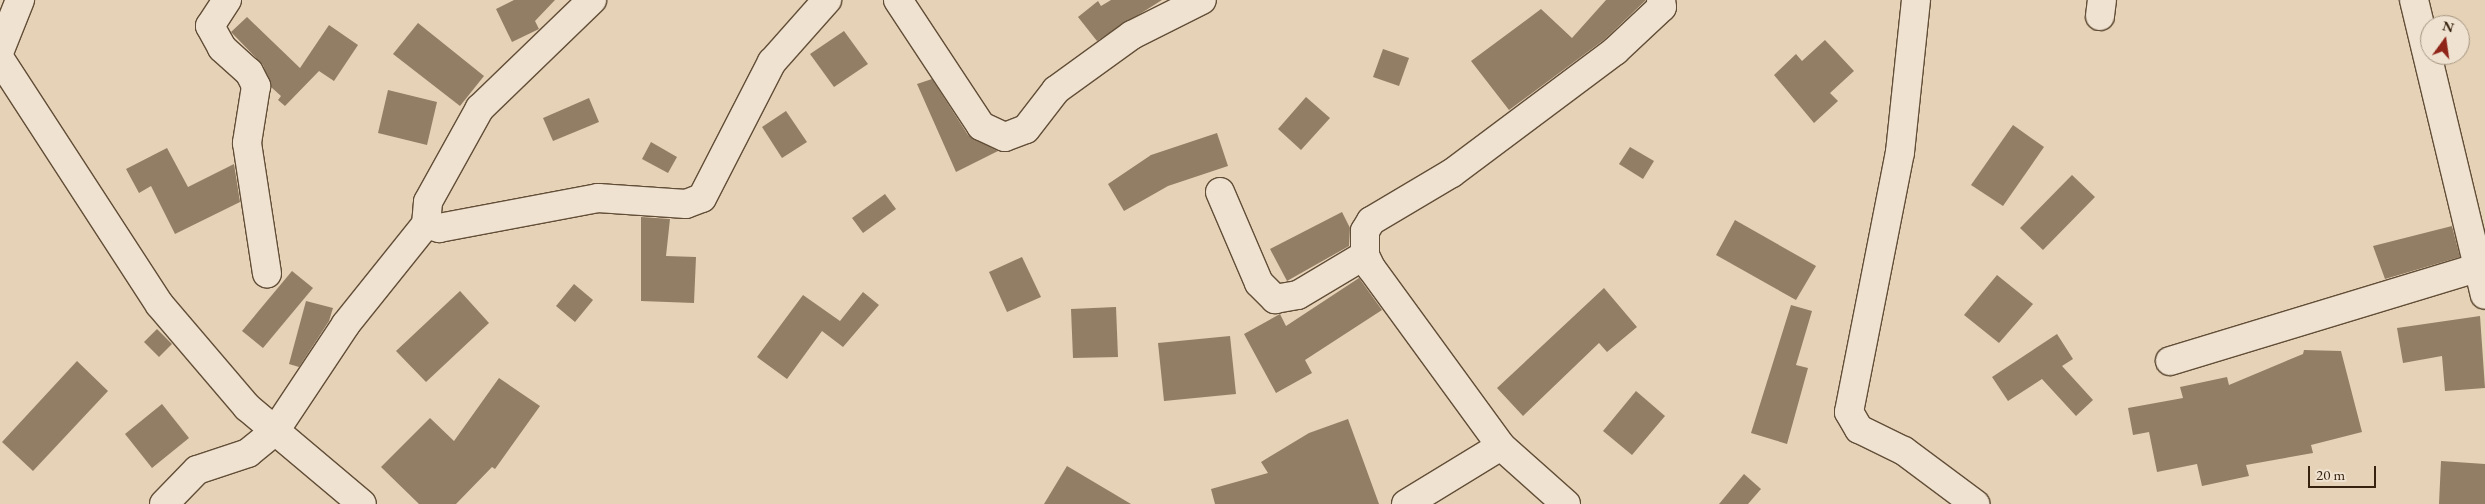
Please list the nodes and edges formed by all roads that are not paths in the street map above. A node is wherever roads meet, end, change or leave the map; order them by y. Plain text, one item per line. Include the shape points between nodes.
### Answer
1 (20, 0) edge
2 (227, 0) edge
3 (592, 0) edge
4 (827, 0) edge
5 (898, 0) edge
6 (1202, 0) edge
7 (1660, 0) edge
8 (1916, 0) edge
9 (2414, 0) edge
10 (2, 66) edge
11 (1220, 192) dead end
12 (426, 224) junction
13 (1365, 255) junction
14 (2479, 267) junction
15 (267, 272) dead end
16 (2485, 295) edge
17 (2170, 361) dead end
18 (276, 431) junction
19 (1501, 446) junction
20 (164, 504) edge
21 (362, 504) edge
22 (1406, 504) edge
23 (1566, 504) edge
24 (1975, 504) edge

1 - 10 street
2 - 15 street via 210,26 222,48 250,72 256,86 247,143
3 - 12 street via 480,108 428,202
4 - 12 street via 772,62 702,198 686,204 598,198 439,228
5 - 6 street via 981,126 1005,136 1026,129 1056,90 1132,35
7 - 13 street via 1662,6 1615,51 1532,115 1452,173 1371,221 1365,231
8 - 24 street via 1900,152 1849,412 1860,429 1904,451
9 - 14 street
10 - 18 street via 160,305 246,407
11 - 13 street via 1259,283 1274,299 1298,294
12 - 18 street via 336,338
13 - 19 street
14 - 16 street
14 - 17 street
18 - 20 street via 248,453 197,470
18 - 21 street
19 - 22 street
19 - 23 street

